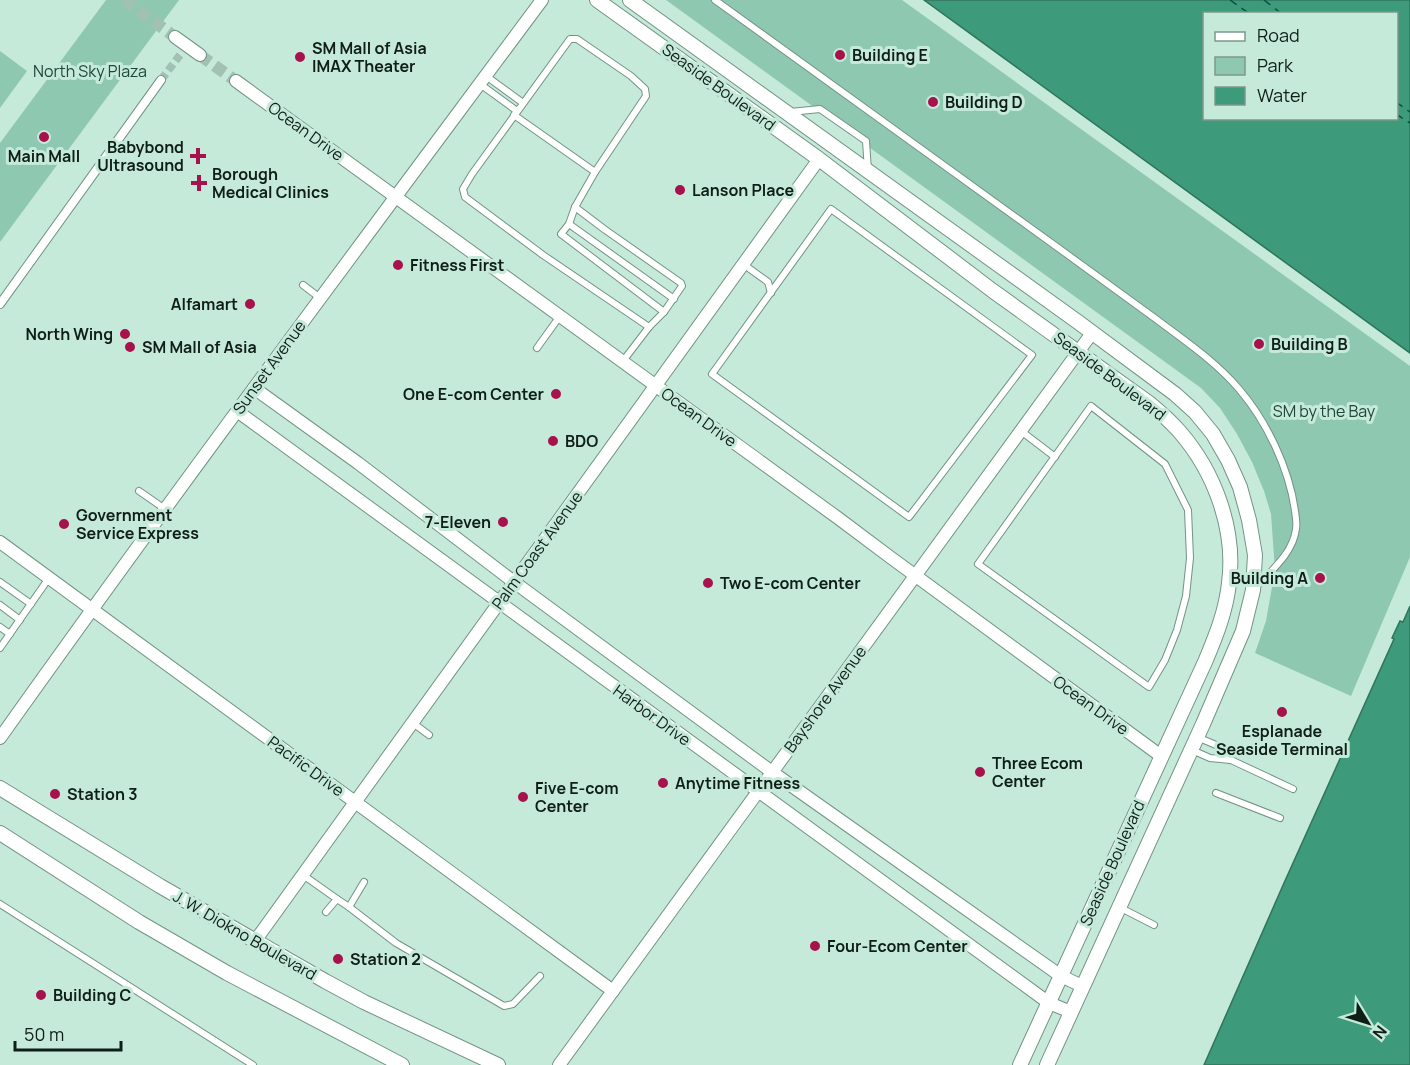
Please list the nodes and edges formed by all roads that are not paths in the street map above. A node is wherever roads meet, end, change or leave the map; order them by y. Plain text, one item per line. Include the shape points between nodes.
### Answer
1 (543, 0) edge
2 (597, 0) edge
3 (630, 0) edge
4 (715, 0) edge
5 (176, 37) tunnel mouth
6 (200, 55) tunnel mouth
7 (161, 80) tunnel mouth
8 (483, 80) junction
9 (236, 81) tunnel mouth
10 (523, 103) junction
11 (786, 112) junction
12 (516, 113) junction
13 (819, 159) junction
14 (868, 171) junction
15 (595, 172) junction
16 (396, 196) junction
17 (575, 207) junction
18 (569, 224) junction
19 (743, 264) junction
20 (303, 285) dead end
21 (771, 293) junction
22 (320, 298) junction
23 (674, 299) junction
24 (0, 304) edge
25 (664, 312) junction
26 (560, 316) junction
27 (649, 327) junction
28 (1092, 333) junction
29 (537, 348) dead end
30 (1078, 352) junction
31 (623, 361) junction
32 (656, 385) junction
33 (254, 388) junction
34 (237, 411) junction
35 (1021, 431) junction
36 (1055, 457) junction
37 (139, 491) dead end
38 (165, 509) junction
39 (0, 542) edge
40 (915, 576) junction
41 (49, 578) junction
42 (0, 582) edge
43 (514, 582) junction
44 (1253, 590) junction
45 (499, 603) junction
46 (31, 604) junction
47 (0, 605) edge
48 (92, 610) junction
49 (20, 620) junction
50 (0, 627) edge
51 (10, 634) junction
52 (0, 648) edge
53 (413, 723) junction
54 (429, 735) dead end
55 (0, 738) edge
56 (1194, 743) junction
57 (1161, 756) junction
58 (1231, 760) junction
59 (772, 772) junction
60 (0, 788) edge
61 (1293, 789) dead end
62 (758, 792) junction
63 (1216, 793) dead end
64 (356, 802) junction
65 (1280, 818) dead end
66 (0, 833) edge
67 (303, 875) junction
68 (364, 882) dead end
69 (337, 898) junction
70 (0, 904) edge
71 (349, 907) junction
72 (1118, 907) junction
73 (326, 912) dead end
74 (1154, 925) dead end
75 (255, 941) junction
76 (540, 976) dead end
77 (1061, 976) junction
78 (1082, 986) junction
79 (613, 991) junction
80 (1049, 1003) junction
81 (1071, 1012) junction
82 (253, 1065) edge
83 (402, 1065) edge
84 (498, 1065) edge
85 (558, 1065) edge
86 (1020, 1065) edge
87 (1047, 1065) edge

1 - 8 street, Sunset Avenue
2 - 13 street, Seaside Boulevard
3 - 11 street, Seaside Boulevard
4 - 44 lane via 1073,258 1199,352 1240,390 1272,440 1283,466 1293,495 1297,527 1286,555
5 - 6 street via 183,50
7 - 24 street
8 - 10 lane
8 - 12 lane
8 - 16 street, Sunset Avenue
9 - 16 street, Ocean Drive
10 - 12 lane
10 - 15 lane via 574,38 645,88 646,96
11 - 14 street, Seaside Boulevard
11 - 14 lane via 820,110 866,141
12 - 15 lane
12 - 27 lane via 467,182 463,189 465,197
13 - 19 street, Palm Coast Avenue
13 - 30 street, Seaside Boulevard
14 - 28 street, Seaside Boulevard
15 - 17 lane
16 - 22 street, Sunset Avenue
16 - 26 street, Ocean Drive
17 - 18 lane
17 - 23 lane via 681,283
18 - 23 lane
18 - 25 lane via 561,234
19 - 21 lane via 768,282
19 - 32 street, Palm Coast Avenue
20 - 22 lane
21 - 21 lane via 712,374 909,517 1032,355 831,209
22 - 33 street, Sunset Avenue
23 - 25 lane
25 - 27 lane
26 - 29 lane
26 - 31 street, Ocean Drive
27 - 31 lane
28 - 30 street, Bayshore Avenue
28 - 44 street, Seaside Boulevard via 1185,402 1221,447 1240,487 1249,520 1255,555
30 - 35 street, Bayshore Avenue
30 - 57 street, Seaside Boulevard via 1180,432 1203,464 1227,527 1230,575 1224,614
31 - 32 street, Ocean Drive
32 - 40 street, Ocean Drive
32 - 43 street, Palm Coast Avenue
33 - 34 street, Sunset Avenue
33 - 43 street, Harbor Drive
34 - 38 street, Sunset Avenue
34 - 45 street, Harbor Drive
35 - 36 lane
35 - 40 street, Bayshore Avenue
36 - 36 lane via 978,564 1149,687 1165,660 1186,596 1190,558 1188,510 1165,464 1091,406
37 - 38 lane
38 - 48 street, Sunset Avenue
39 - 41 street, Pacific Drive
40 - 57 street, Ocean Drive
40 - 59 street, Bayshore Avenue
41 - 46 lane
41 - 48 street, Pacific Drive
42 - 46 lane
43 - 45 street, Palm Coast Avenue
43 - 59 street, Harbor Drive
44 - 56 street, Seaside Boulevard via 1243,631
45 - 53 street, Palm Coast Avenue
45 - 62 street, Harbor Drive
46 - 49 lane
47 - 49 lane
48 - 55 street, Sunset Avenue
48 - 64 street, Pacific Drive
49 - 51 lane
50 - 51 lane
51 - 52 lane
53 - 54 lane
53 - 64 street, Palm Coast Avenue
56 - 58 lane via 1210,758
56 - 58 lane via 1216,745
56 - 72 street, Seaside Boulevard
57 - 77 street, Seaside Boulevard
58 - 61 lane
59 - 62 street, Bayshore Avenue
59 - 77 street, Harbor Drive
60 - 75 street, J. W. Diokno Boulevard
62 - 79 street, Bayshore Avenue
62 - 80 street, Harbor Drive
63 - 65 lane
64 - 67 street, Palm Coast Avenue
64 - 79 street, Pacific Drive
66 - 83 street via 227,973
67 - 69 lane
67 - 75 street, Palm Coast Avenue
68 - 71 lane
69 - 71 lane
69 - 73 lane
70 - 82 lane
71 - 76 lane via 396,943 504,1006 513,1004
72 - 74 lane
72 - 78 street, Seaside Boulevard
75 - 84 street, J. W. Diokno Boulevard via 364,1002
77 - 78 street, Harbor Drive
77 - 80 street, Seaside Boulevard
78 - 81 street, Seaside Boulevard
79 - 85 street, Bayshore Avenue
80 - 81 street, Harbor Drive
80 - 86 street, Seaside Boulevard
81 - 87 street, Seaside Boulevard

